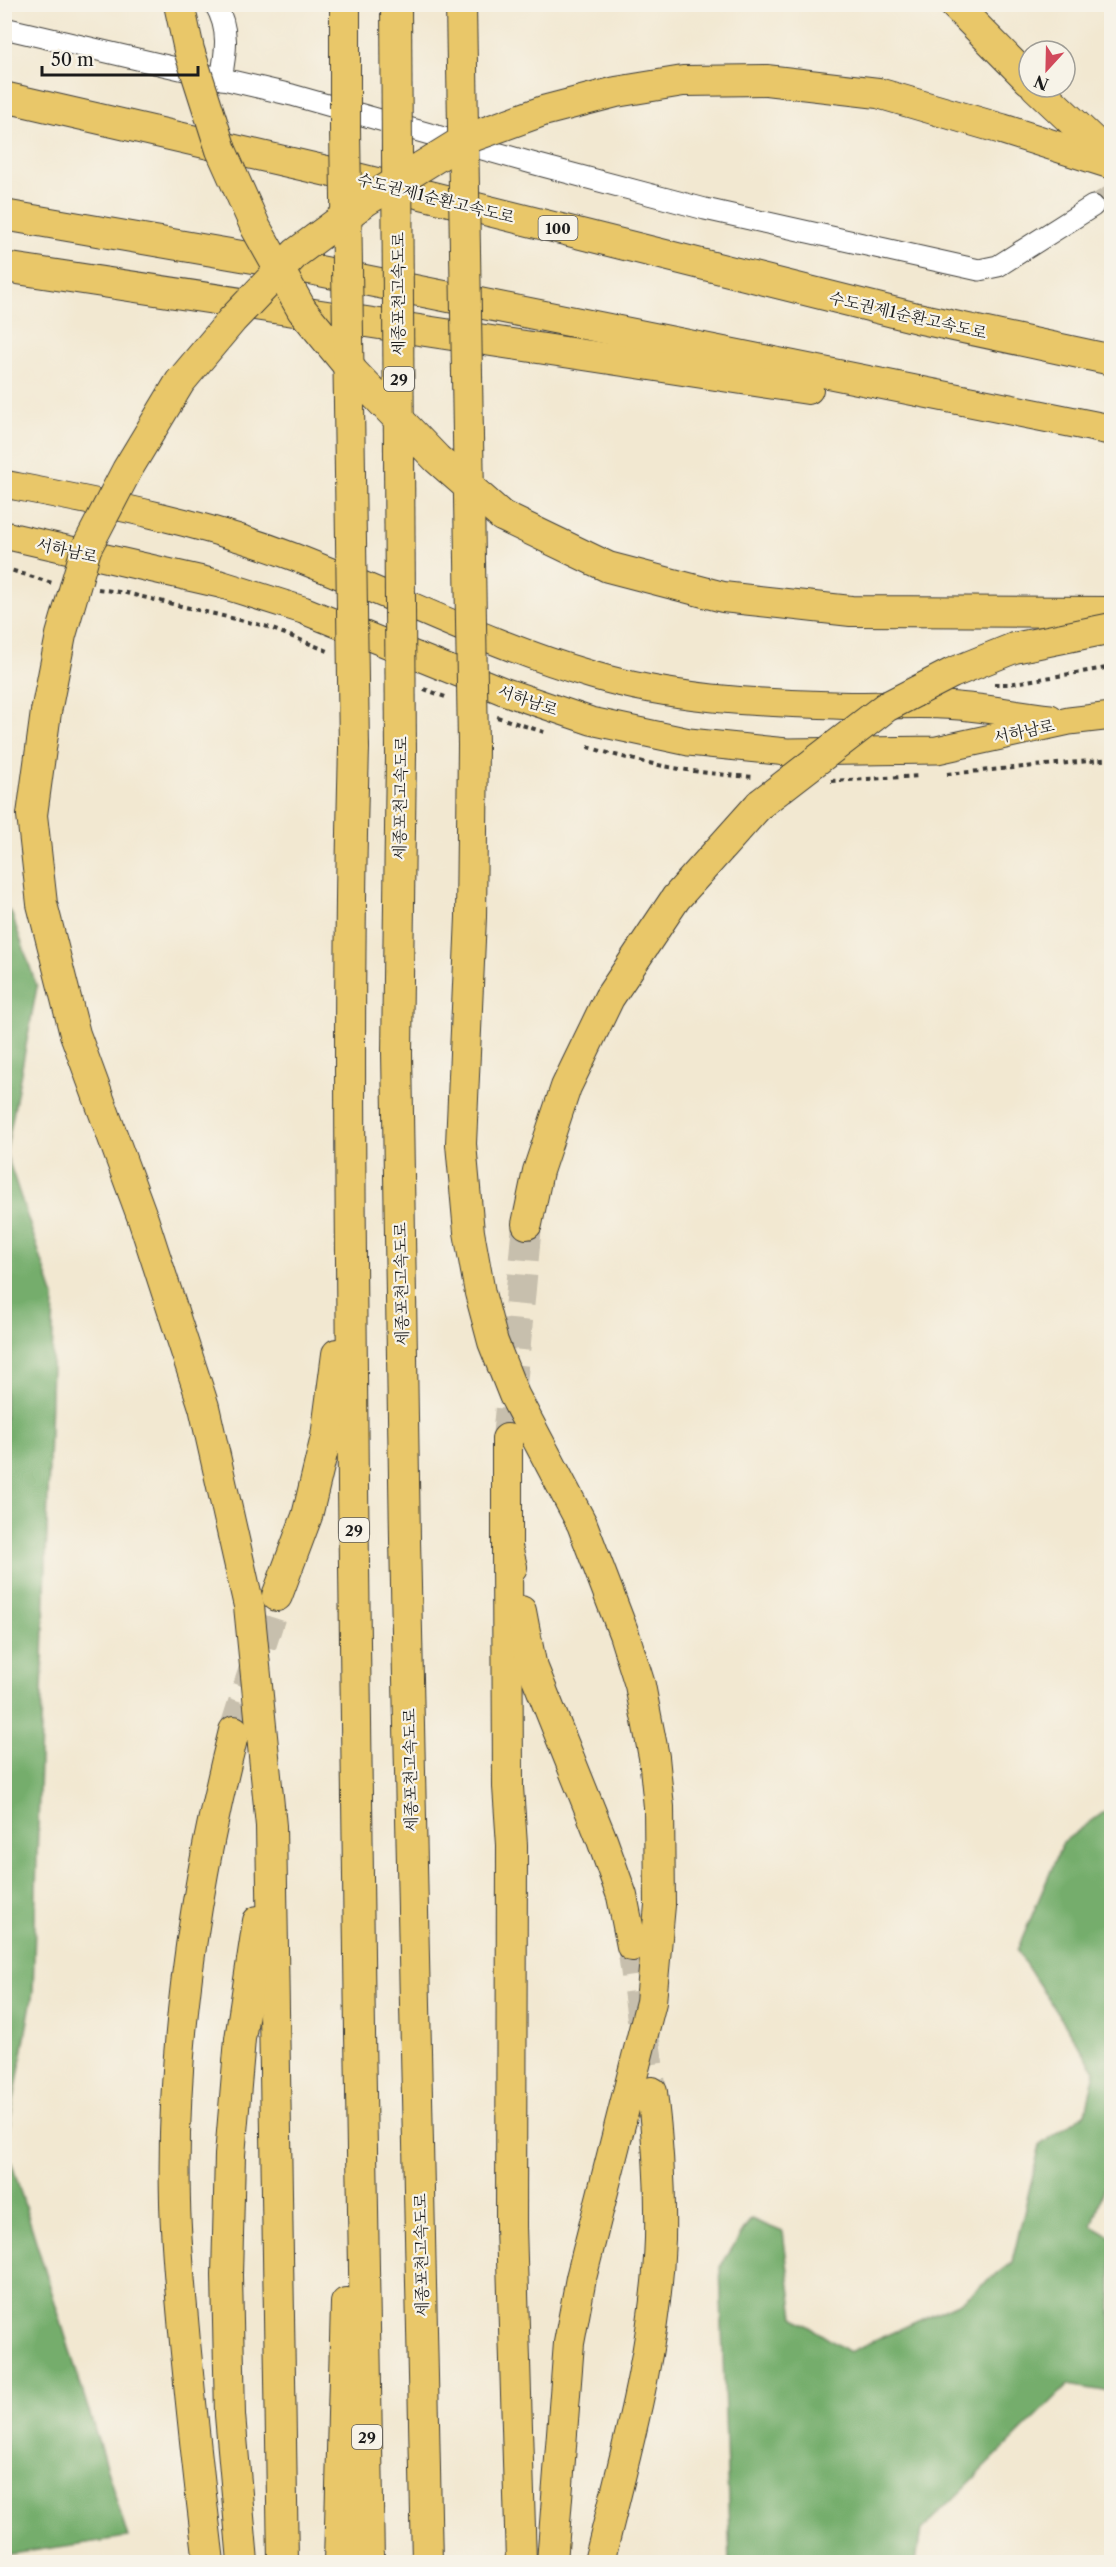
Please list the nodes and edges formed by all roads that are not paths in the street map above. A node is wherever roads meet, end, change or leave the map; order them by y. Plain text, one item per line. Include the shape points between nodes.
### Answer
1 (179, 4) edge
2 (215, 4) edge
3 (345, 4) edge
4 (396, 4) edge
5 (461, 4) edge
6 (954, 4) edge
7 (4, 28) edge
8 (1017, 68) edge
9 (221, 79) junction
10 (4, 97) edge
11 (1049, 99) edge
12 (1112, 159) edge
13 (1112, 164) edge
14 (1093, 206) tunnel mouth
15 (4, 215) edge
16 (4, 267) edge
17 (1112, 360) edge
18 (1112, 430) edge
19 (1112, 435) edge
20 (4, 484) edge
21 (4, 535) edge
22 (1112, 612) edge
23 (1112, 628) edge
24 (1112, 716) edge
25 (1069, 721) junction
26 (527, 1224) tunnel mouth
27 (351, 1256) junction
28 (507, 1439) tunnel mouth
29 (507, 1547) junction
30 (276, 1596) tunnel mouth
31 (234, 1731) tunnel mouth
32 (271, 1826) junction
33 (632, 1946) tunnel mouth
34 (359, 2040) junction
35 (652, 2092) tunnel mouth
36 (209, 2562) edge
37 (243, 2562) edge
38 (283, 2562) edge
39 (339, 2562) edge
40 (369, 2562) edge
41 (427, 2562) edge
42 (521, 2562) edge
43 (552, 2562) edge
44 (599, 2562) edge

1 - 22 highway, bridge via 189,50 221,150 256,228 302,310 354,373 437,459 502,516 608,567 723,597 851,611
2 - 9 lane via 223,17 227,47
3 - 27 highway, 29, bridge via 354,748 350,879
4 - 41 highway, 세종포천고속도로 / 29, bridge via 401,754 398,1088
5 - 43 highway, bridge via 473,745 471,917 461,1144 469,1232 493,1342 514,1395 582,1524 630,1654 652,1746 659,1807 660,1905 651,2002 581,2277 569,2343
6 - 8 highway
7 - 9 lane
9 - 14 lane via 705,209 979,270 998,266
10 - 17 highway, 수도권제1순환고속도로 / 100 via 353,177 917,318
11 - 12 highway
13 - 32 highway, bridge via 878,93 766,80 683,81 616,92 543,111 466,139 366,201 296,253 232,320 180,382 86,549 46,712 32,815 42,904 75,1034 143,1219 204,1407 249,1606
15 - 18 highway via 265,260
16 - 19 highway
20 - 25 main road, 서하남로 via 130,508 224,533 293,557 508,646 592,675 665,692 835,706 944,705
21 - 25 main road, 서하남로 via 220,584 303,610 503,691 591,721 689,742 787,752 938,750
23 - 26 highway, bridge via 1014,648 952,673 886,707 760,804 676,898 609,998 566,1087 538,1171
24 - 25 main road, 서하남로
27 - 30 highway via 326,1437 307,1516
27 - 34 highway, 29
28 - 29 highway
29 - 33 highway via 531,1662 606,1851 622,1896
29 - 42 highway via 508,1787 512,1845 511,2226
31 - 36 highway via 200,1876 189,1958 176,2128 178,2272
32 - 37 highway via 240,2039 230,2155 230,2415
32 - 38 highway
34 - 39 highway via 343,2367
34 - 40 highway, 29
35 - 44 highway via 659,2150 660,2240 652,2316 637,2406

